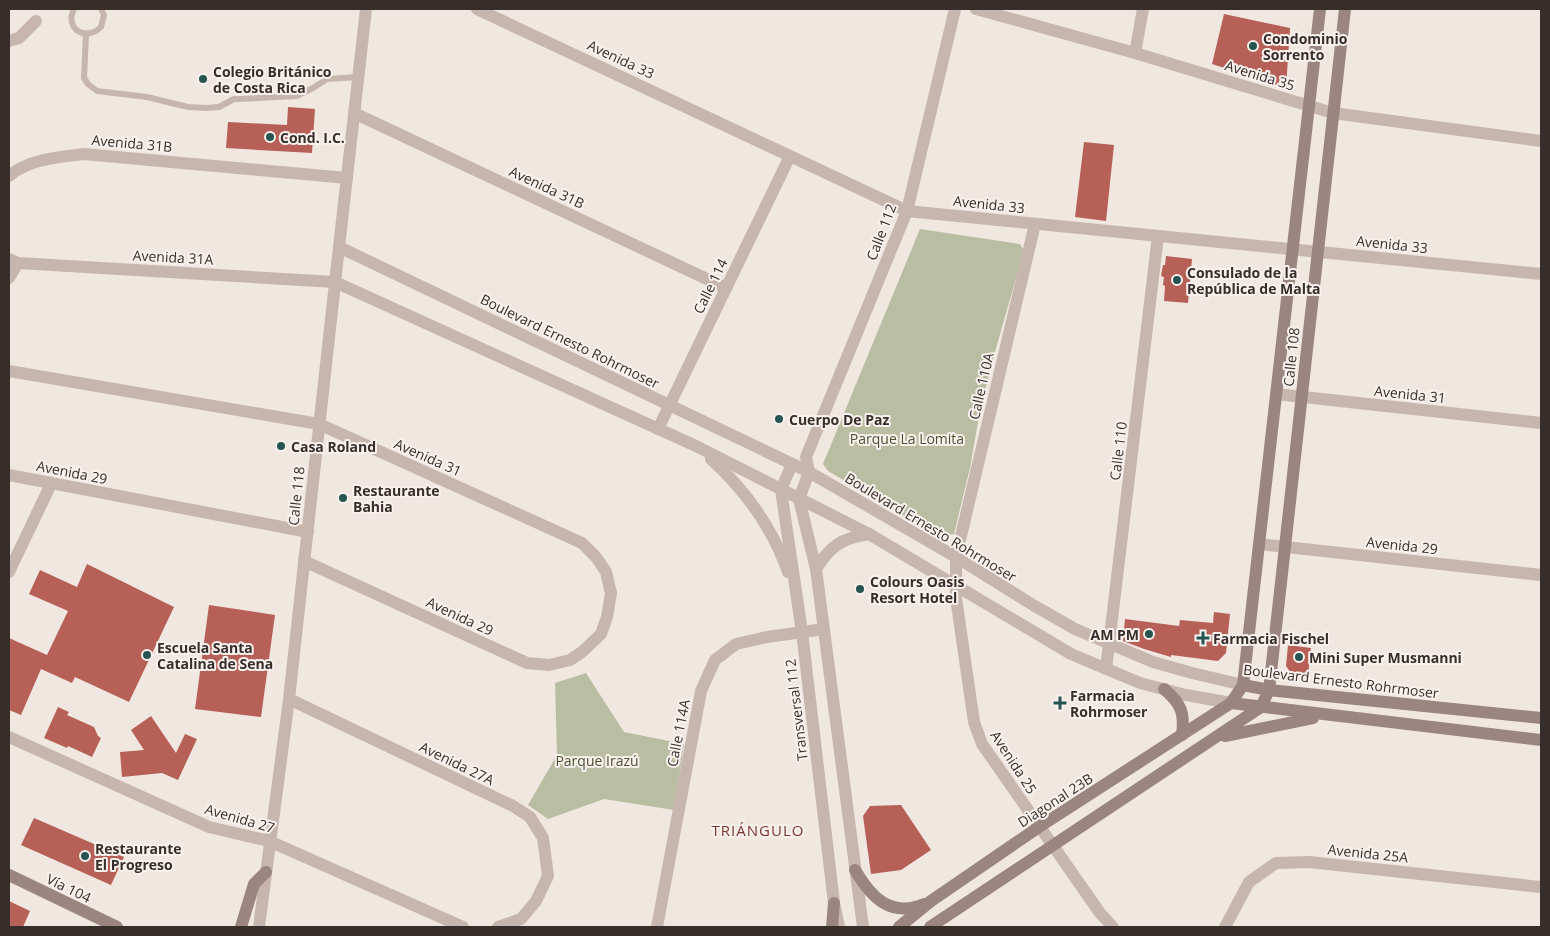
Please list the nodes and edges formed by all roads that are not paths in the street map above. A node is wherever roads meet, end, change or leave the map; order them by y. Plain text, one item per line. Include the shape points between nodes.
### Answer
1 (74, 9) edge
2 (101, 9) edge
3 (366, 9) edge
4 (477, 9) edge
5 (954, 9) edge
6 (976, 9) edge
7 (1143, 9) edge
8 (1320, 9) edge
9 (1345, 9) edge
10 (505, 15) edge
11 (36, 21) dead end
12 (86, 34) junction
13 (9, 41) edge
14 (1135, 53) junction
15 (358, 77) junction
16 (1309, 105) junction
17 (354, 113) junction
18 (1333, 113) junction
19 (1541, 141) edge
20 (790, 156) junction
21 (9, 176) edge
22 (347, 178) junction
23 (907, 211) junction
24 (1035, 224) junction
25 (1158, 236) junction
26 (339, 247) junction
27 (1293, 249) junction
28 (1317, 251) junction
29 (13, 261) edge
30 (1541, 274) edge
31 (9, 278) edge
32 (336, 282) junction
33 (726, 288) junction
34 (9, 371) edge
35 (1276, 394) junction
36 (1301, 398) junction
37 (670, 406) junction
38 (1541, 423) edge
39 (319, 424) junction
40 (658, 429) junction
41 (696, 446) junction
42 (806, 457) junction
43 (792, 464) junction
44 (809, 472) junction
45 (9, 475) edge
46 (50, 484) junction
47 (781, 490) junction
48 (799, 499) junction
49 (308, 532) junction
50 (869, 534) junction
51 (1259, 544) junction
52 (1285, 547) junction
53 (956, 557) junction
54 (304, 561) junction
55 (816, 569) junction
56 (9, 572) edge
57 (1541, 576) edge
58 (957, 585) junction
59 (797, 597) junction
60 (824, 629) junction
61 (802, 632) junction
62 (601, 634) joint
63 (1109, 645) junction
64 (1106, 669) junction
65 (1243, 685) junction
66 (1164, 689) junction
67 (1269, 690) junction
68 (289, 699) junction
69 (1231, 703) junction
70 (1261, 707) junction
71 (1329, 715) junction
72 (1541, 718) edge
73 (1182, 735) junction
74 (9, 738) edge
75 (1215, 738) junction
76 (1541, 740) edge
77 (1039, 828) junction
78 (269, 841) junction
79 (1053, 846) junction
80 (855, 870) junction
81 (266, 872) junction
82 (9, 875) edge
83 (1541, 886) edge
84 (931, 901) junction
85 (834, 903) junction
86 (117, 927) edge
87 (241, 927) edge
88 (259, 927) edge
89 (463, 927) edge
90 (498, 927) edge
91 (657, 927) edge
92 (832, 927) edge
93 (839, 927) edge
94 (863, 927) edge
95 (899, 927) edge
96 (930, 927) edge
97 (1113, 927) edge
98 (1226, 927) edge

1 - 12 lane via 72,23
2 - 12 lane via 104,15 101,26
3 - 15 street, Calle 118
4 - 10 street, Avenida 33
5 - 23 street, Calle 112
6 - 14 street, Avenida 35
7 - 14 street
8 - 16 main road, Calle 108
9 - 18 main road, Calle 108
10 - 20 street, Avenida 33
11 - 13 street via 19,38
12 - 15 lane via 84,78 96,91 147,97 188,107 219,107 240,98 297,96 327,79
14 - 16 street, Avenida 35
15 - 17 street, Calle 118
16 - 18 street, Avenida 35
16 - 27 main road, Calle 108
17 - 22 street, Calle 118
17 - 33 street, Avenida 31B
18 - 19 street, Avenida 35
18 - 28 main road, Calle 108
20 - 23 street, Avenida 33
20 - 33 street, Calle 114
21 - 22 street, Avenida 31B via 15,170 49,158 84,154
22 - 26 street, Calle 118
23 - 24 street, Avenida 33
23 - 42 street, Calle 112
24 - 25 street, Avenida 33
24 - 53 street, Calle 110A
25 - 27 street, Avenida 33
25 - 63 street, Calle 110
26 - 32 street, Calle 118
26 - 37 street, Boulevard Ernesto Rohrmoser
27 - 28 street, Avenida 33
27 - 35 main road, Calle 108
28 - 30 street, Avenida 33
28 - 36 main road, Calle 108
29 - 31 street
29 - 32 street, Avenida 31A
32 - 39 street, Calle 118
32 - 40 street
33 - 37 street, Calle 114
34 - 39 street, Avenida 31
35 - 36 street, Avenida 31
35 - 51 main road, Calle 108
36 - 38 street, Avenida 31
36 - 52 main road, Calle 108
37 - 40 street, Calle 114
37 - 43 street, Boulevard Ernesto Rohrmoser
39 - 49 street, Calle 118
39 - 62 street, Avenida 31 via 582,543 606,572 611,593 608,617
40 - 41 street
41 - 47 street
41 - 59 street via 748,498 785,562
42 - 43 street
42 - 44 street
43 - 44 street, Boulevard Ernesto Rohrmoser
43 - 47 street
44 - 48 street
44 - 53 street, Boulevard Ernesto Rohrmoser
45 - 46 street, Avenida 29
46 - 49 street, Avenida 29
46 - 56 street
47 - 48 street
47 - 59 street, Transversal 112
48 - 50 street
48 - 55 street
49 - 54 street, Calle 118
50 - 55 street via 852,536 837,544
50 - 58 street
51 - 52 street, Avenida 29
51 - 65 main road, Calle 108
52 - 57 street, Avenida 29
52 - 67 main road, Calle 108
53 - 58 street, Calle 110A
53 - 63 street, Boulevard Ernesto Rohrmoser via 1033,605
54 - 62 street, Avenida 29 via 527,663 549,665 570,660
54 - 68 street, Calle 118
55 - 60 street
58 - 64 street via 1071,654
58 - 77 street, Avenida 25 via 956,598 974,722 982,744
59 - 61 street, Transversal 112
60 - 61 street, Calle 114A
60 - 80 street
61 - 85 street, Transversal 112
61 - 91 street, Calle 114A via 736,644 715,660 701,691
63 - 64 street, Calle 110
63 - 65 street, Boulevard Ernesto Rohrmoser via 1152,662
64 - 66 street
65 - 67 main road, Boulevard Ernesto Rohrmoser
65 - 69 main road, Calle 108
66 - 69 street
66 - 73 main road via 1181,708
67 - 70 main road, Calle 108
67 - 72 main road, Boulevard Ernesto Rohrmoser
68 - 78 street, Calle 118
68 - 90 street, Avenida 27A via 530,817 543,838 548,876 536,901 521,919
69 - 70 main road
69 - 73 main road, Diagonal 23B
70 - 71 main road
70 - 75 main road
71 - 75 main road
71 - 76 main road
73 - 77 main road, Diagonal 23B
74 - 78 street, Avenida 27 via 209,826
75 - 79 main road
77 - 79 street, Avenida 25
77 - 84 main road, Diagonal 23B
78 - 81 street, Calle 118
78 - 89 street, Avenida 27
79 - 96 main road
79 - 97 street, Avenida 25 via 1100,914
80 - 84 main road via 876,900 894,908 913,908
80 - 94 street
81 - 87 main road via 254,884
81 - 88 street, Calle 118
82 - 86 main road, Vía 104
83 - 98 street, Avenida 25A via 1309,862 1276,863 1248,882
84 - 95 main road, Diagonal 23B
85 - 92 main road
85 - 93 street, Transversal 112

